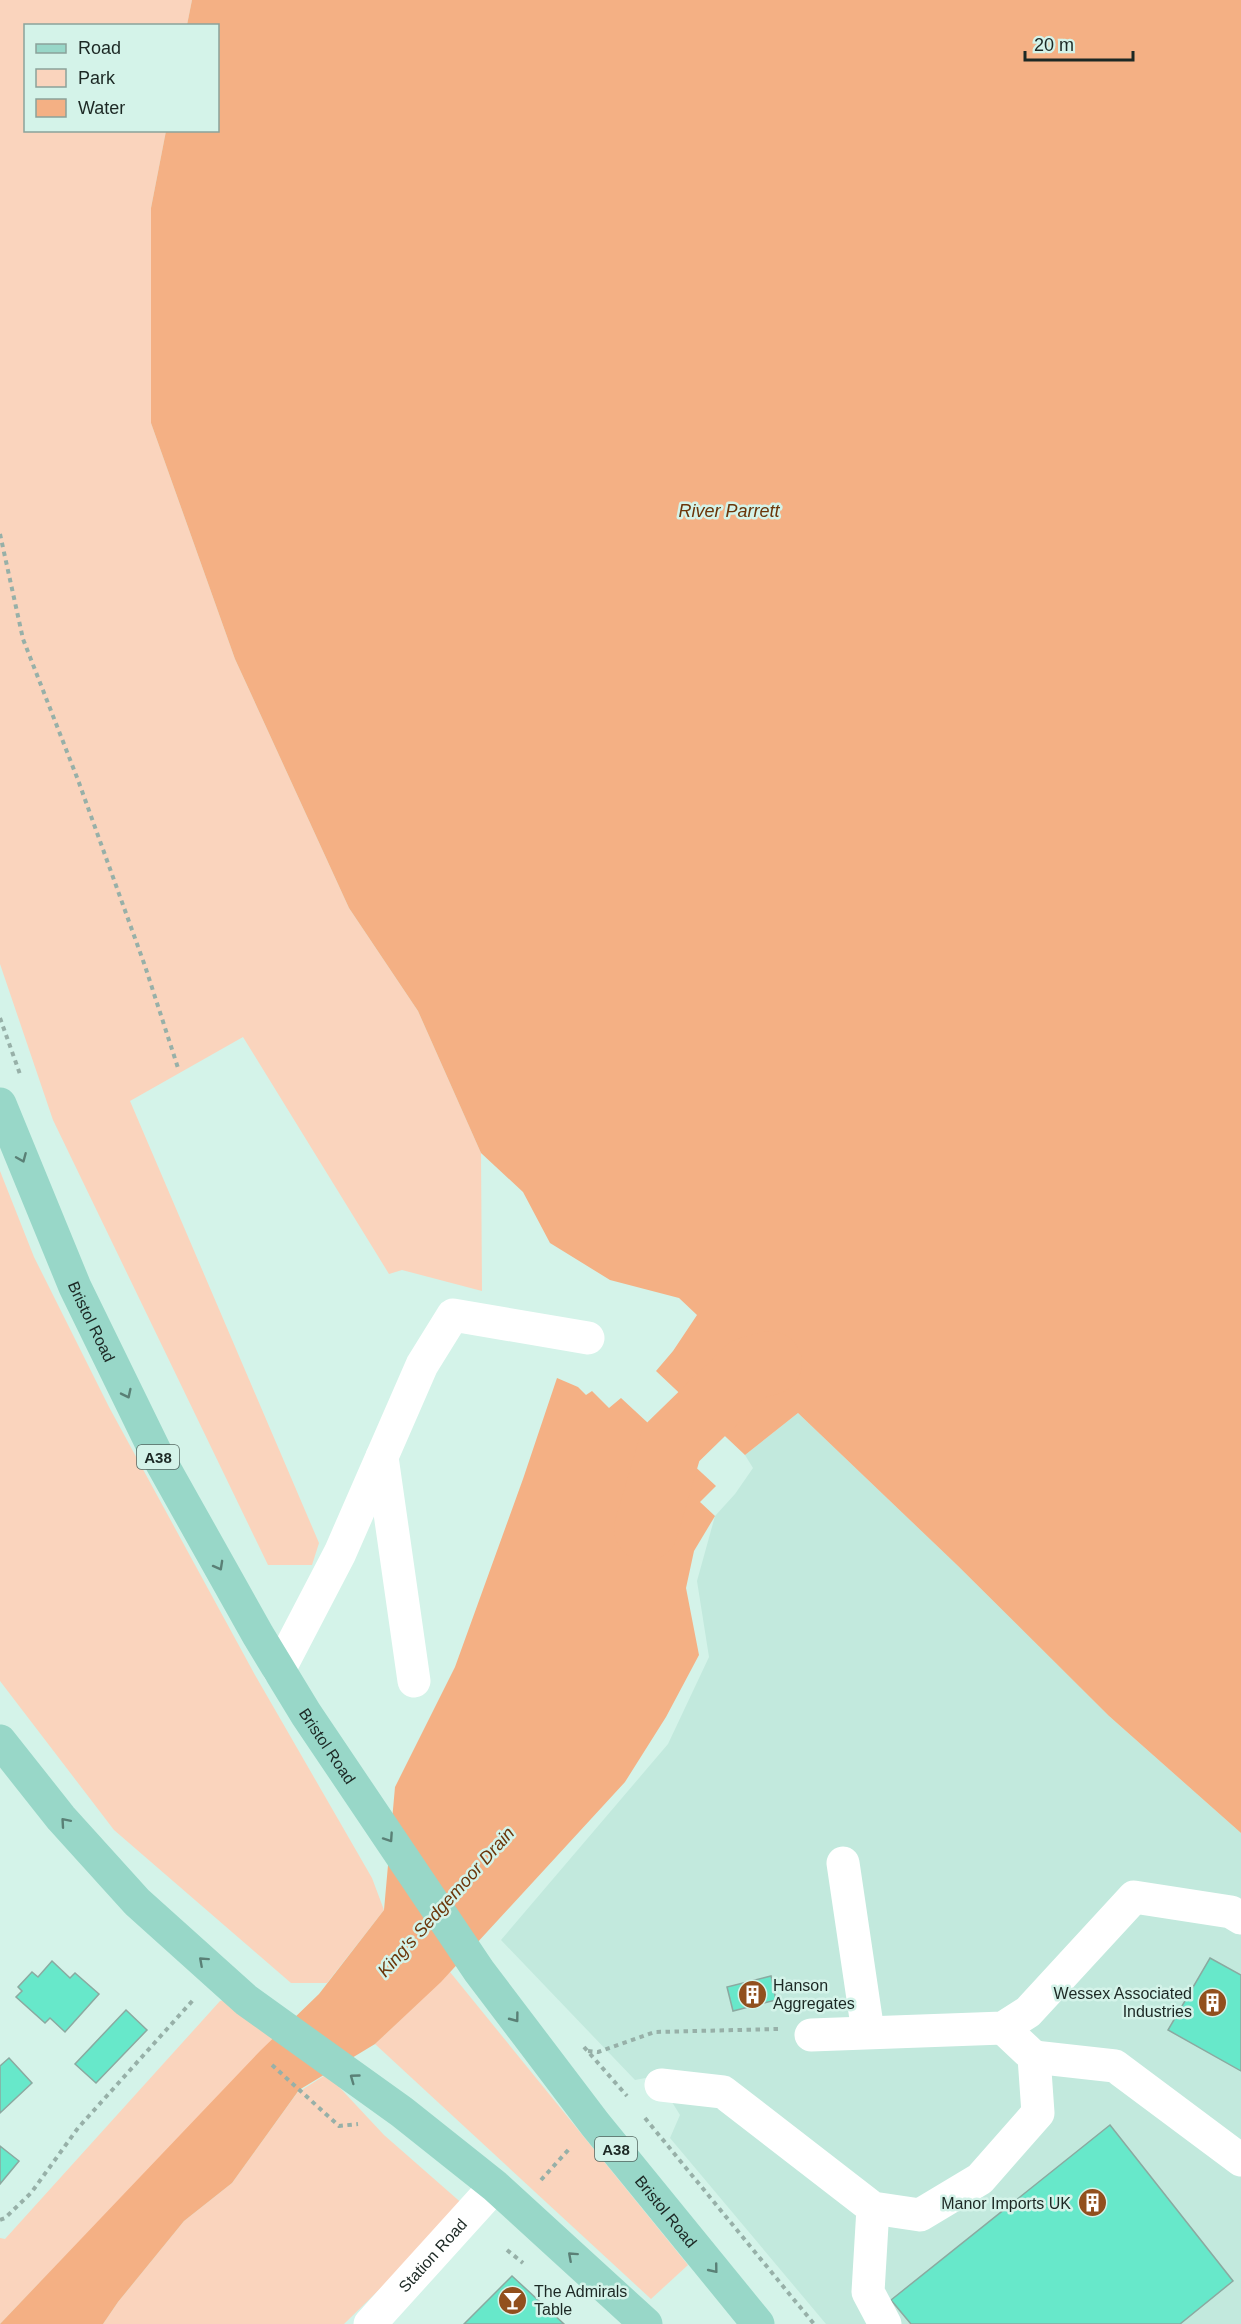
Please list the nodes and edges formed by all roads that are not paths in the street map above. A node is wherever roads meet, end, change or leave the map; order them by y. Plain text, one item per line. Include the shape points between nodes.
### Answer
1 (0, 1104) edge
2 (588, 1338) dead end
3 (382, 1457) junction
4 (279, 1670) junction
5 (414, 1681) dead end
6 (0, 1741) edge
7 (843, 1863) dead end
8 (1241, 1918) edge
9 (1003, 2028) junction
10 (868, 2032) junction
11 (811, 2035) road end
12 (1034, 2057) junction
13 (661, 2085) dead end
14 (1241, 2160) edge
15 (495, 2186) junction
16 (873, 2208) junction
17 (370, 2324) edge
18 (646, 2324) edge
19 (758, 2324) edge
20 (885, 2324) edge

1 -> 4 main road, Bristol Road / A38 via 75,1287 157,1455
2 - 3 lane via 453,1315 422,1365
3 - 4 lane via 340,1553
3 - 5 lane
4 -> 19 main road, Bristol Road / A38 via 479,1971 596,2124
15 -> 6 main road via 402,2112 236,1991 137,1902
7 - 10 lane
8 - 9 lane via 1231,1912 1134,1897 1028,2012
9 - 10 lane
9 - 12 lane
10 - 11 lane
12 - 14 lane via 1115,2066
12 - 16 lane via 1038,2113 980,2179 920,2216
13 - 16 lane via 723,2092
15 - 17 lane, Station Road
18 -> 15 main road
16 - 20 lane via 868,2292

